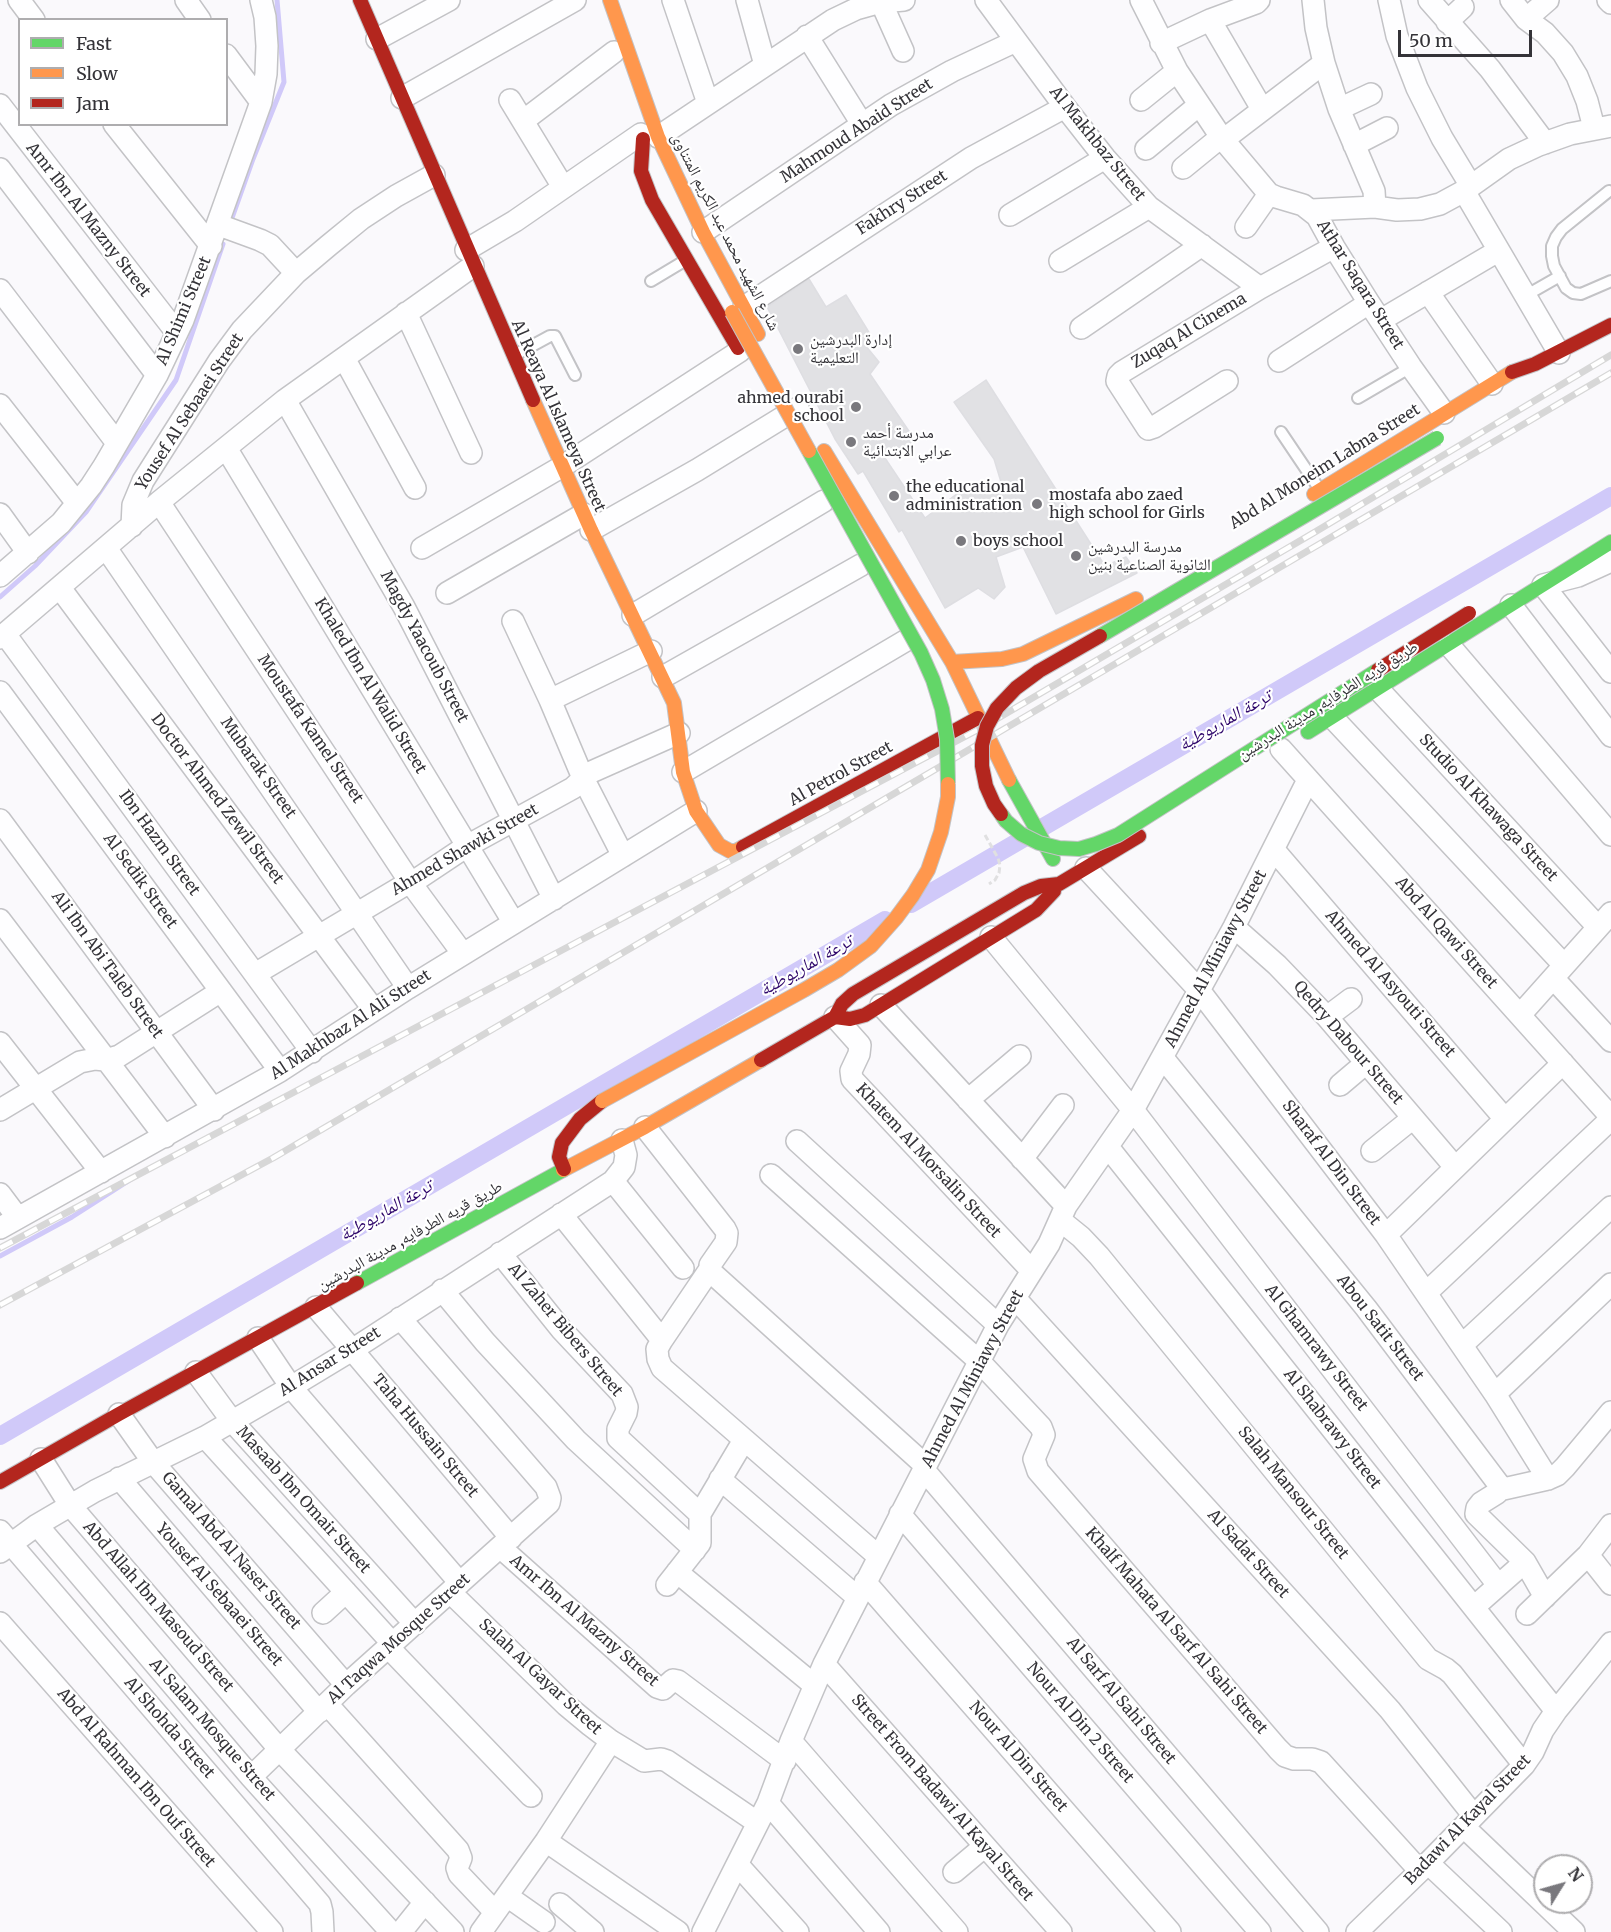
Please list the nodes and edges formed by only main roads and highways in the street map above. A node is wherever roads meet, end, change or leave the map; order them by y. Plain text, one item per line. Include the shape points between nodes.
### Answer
1 (360, 0) edge
2 (598, 0) edge
3 (610, 0) edge
4 (616, 58) road end
5 (645, 134) junction
6 (654, 164) dead end
7 (684, 223) dead end
8 (738, 310) junction
9 (1611, 325) edge
10 (1535, 364) junction
11 (1502, 386) junction
12 (1443, 427) junction
13 (1301, 502) dead end
14 (1282, 513) dead end
15 (1611, 542) edge
16 (1473, 611) dead end
17 (952, 662) junction
18 (978, 718) junction
19 (956, 729) junction
20 (1285, 747) road end
21 (1220, 787) dead end
22 (718, 845) joint
23 (1062, 882) junction
24 (835, 1017) junction
25 (564, 1169) junction
26 (0, 1482) edge

1 - 22 main road, Al Reaya Al Islameya Street via 562,466 663,677 674,703 688,791
2 - 4 main road
3 - 5 main road, شارع الشهيد محمد عبد الكريم المتناوى
5 - 6 main road
5 - 8 main road, شارع الشهيد محمد عبد الكريم المتناوى via 703,232
5 - 19 main road, شارع الشهيد محمد عبد الكريم المتناوى via 641,171 647,189
7 - 8 main road
8 - 17 main road, شارع الشهيد محمد عبد الكريم المتناوى
8 - 25 main road, bridge via 929,671 947,739 948,797 941,832 928,870 908,903 872,946 804,990 602,1101 580,1119 562,1143 559,1157
9 - 10 main road, Abd Al Moneim Labna Street
10 - 11 main road, Abd Al Moneim Labna Street via 1514,371
10 - 11 main road via 1520,382
11 - 12 main road, Abd Al Moneim Labna Street
12 - 13 main road, Abd Al Moneim Labna Street
12 - 16 main road, bridge via 1016,688 987,726 982,745 986,786 1006,821 1021,834 1059,849 1096,844 1118,835
14 - 17 main road, Abd Al Moneim Labna Street via 1120,608 1044,645 1002,659
15 - 20 main road, طريق قريه الطرفايه, مدينة البدرشين via 1543,585 1511,597 1449,645
17 - 18 main road, شارع الشهيد محمد عبد الكريم المتناوى
18 - 19 main road, Al Petrol Street
18 - 23 main road, شارع الشهيد محمد عبد الكريم المتناوى
19 - 22 main road, Al Petrol Street via 736,850
21 - 23 main road, طريق قريه الطرفايه, مدينة البدرشين
23 - 24 main road, طريق قريه الطرفايه, مدينة البدرشين via 1024,893 862,988 847,998
23 - 24 main road, طريق قريه الطرفايه, مدينة البدرشين via 1036,910 881,1005 857,1018
24 - 25 main road, طريق قريه الطرفايه, مدينة البدرشين via 622,1140
25 - 26 main road, طريق قريه الطرفايه, مدينة البدرشين

